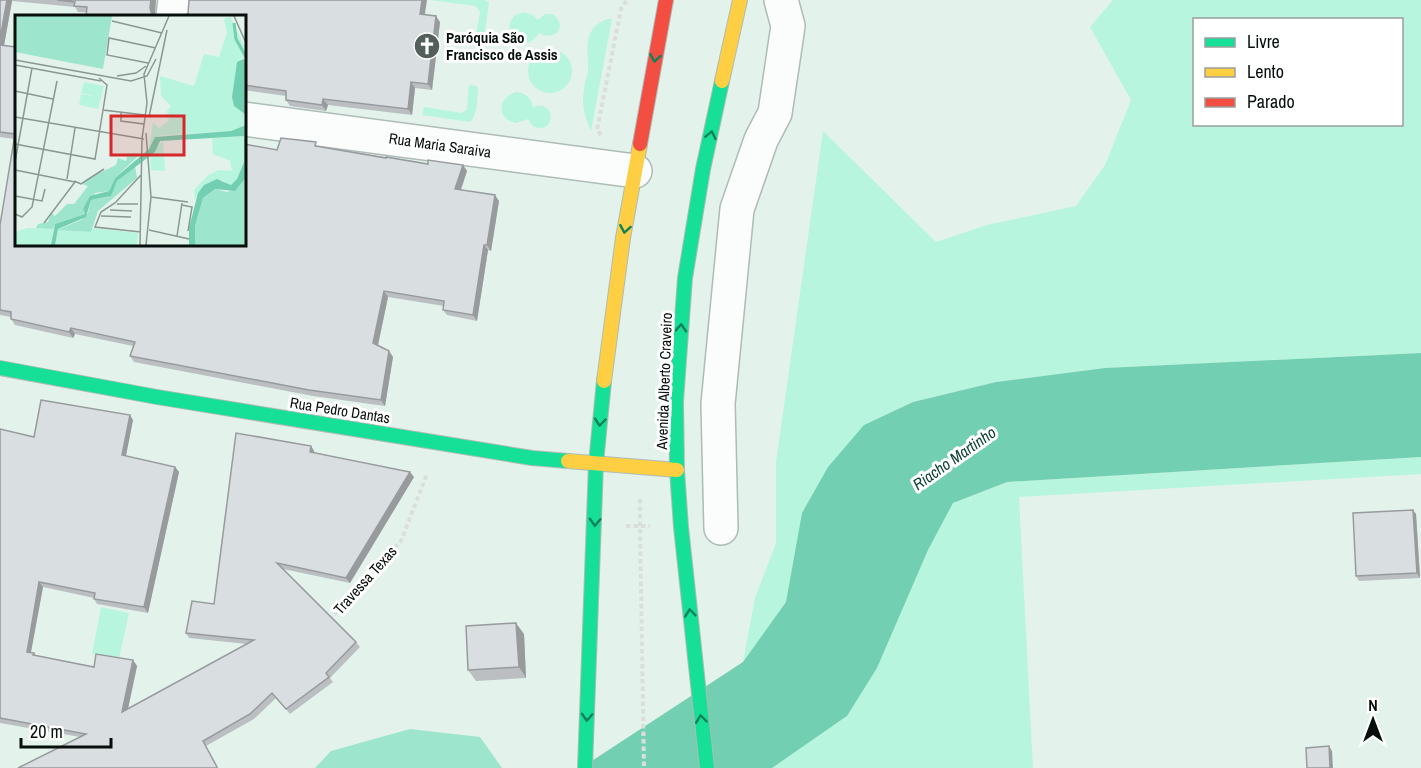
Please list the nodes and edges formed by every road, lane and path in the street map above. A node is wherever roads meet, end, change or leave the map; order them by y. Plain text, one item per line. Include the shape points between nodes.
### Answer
1 (175, 0) edge
2 (627, 0) edge
3 (666, 0) edge
4 (740, 0) edge
5 (781, 0) edge
6 (173, 15) edge
7 (246, 119) edge
8 (602, 136) dead end
9 (636, 171) junction
10 (0, 368) edge
11 (596, 463) junction
12 (429, 470) dead end
13 (677, 470) junction
14 (626, 526) dead end
15 (653, 526) dead end
16 (721, 528) dead end
17 (326, 624) edge
18 (642, 716) dead end
19 (585, 762) edge
20 (644, 768) edge
21 (707, 768) edge

1 - 6 street
2 - 8 path via 621,9 597,130
3 -> 9 main road
13 -> 4 main road, Avenida Alberto Craveiro via 676,401 685,278
5 - 16 street via 788,26 775,113 761,140 737,209 718,404
7 - 9 street, Rua Maria Saraiva
9 -> 11 main road via 623,238
10 - 11 main road, Rua Pedro Dantas via 520,456
11 - 13 main road, Rua Pedro Dantas
11 -> 19 main road
12 - 17 path, Travessa Texas via 401,541
21 -> 13 main road, Avenida Alberto Craveiro
14 - 15 path
18 - 20 path

